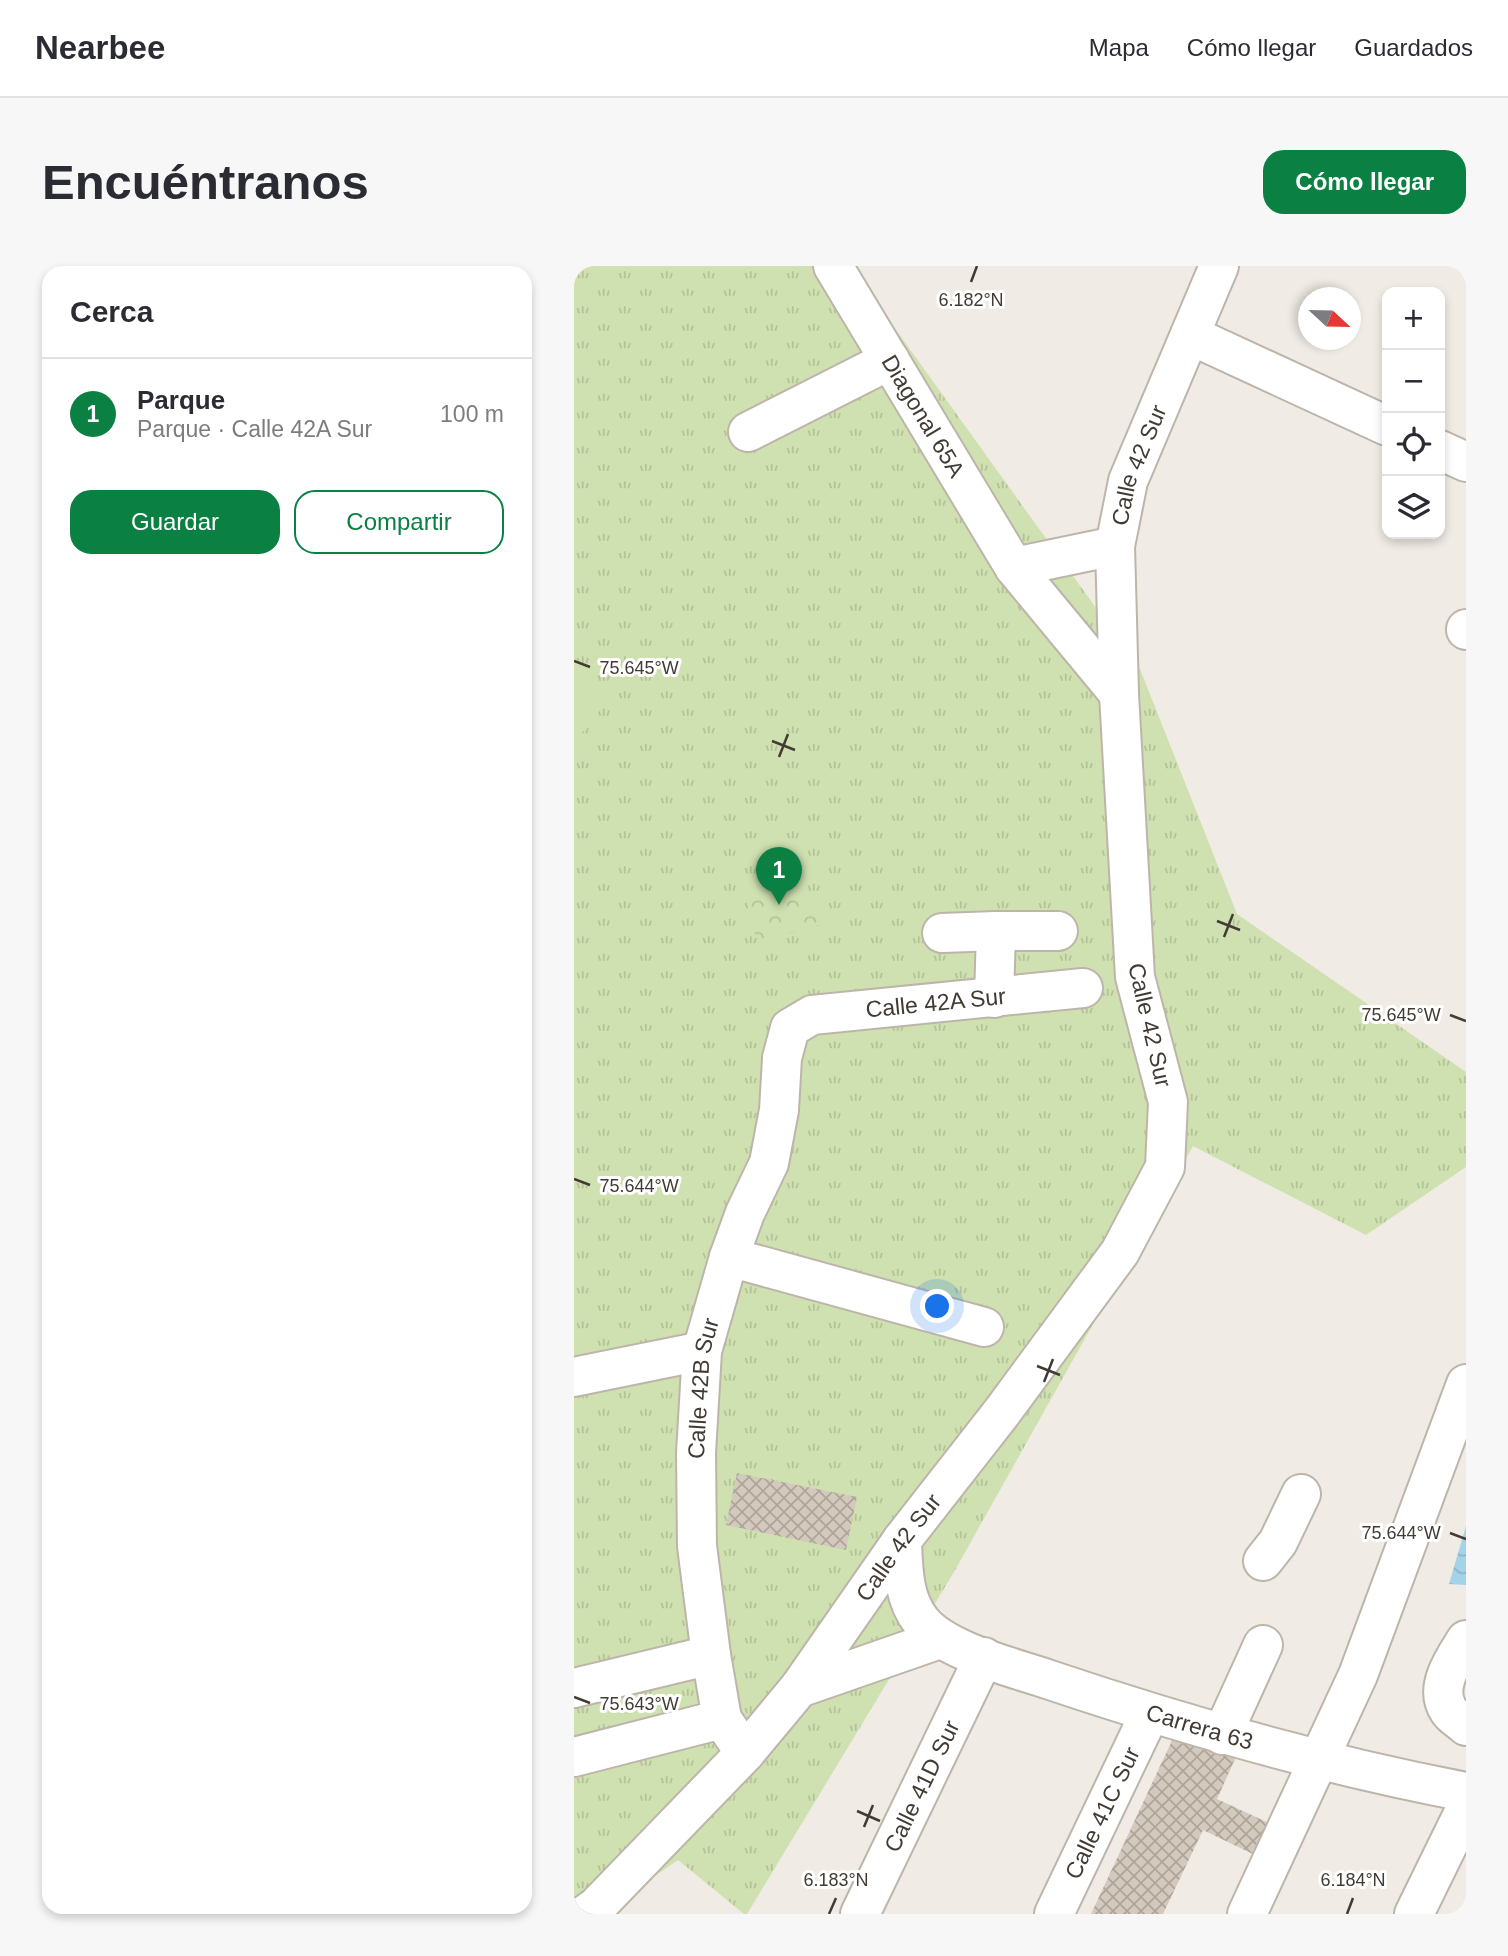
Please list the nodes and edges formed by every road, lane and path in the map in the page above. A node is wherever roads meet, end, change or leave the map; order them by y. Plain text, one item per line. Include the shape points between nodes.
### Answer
1 (834, 266) edge
2 (1219, 266) edge
3 (1190, 335) junction
4 (890, 360) junction
5 (1382, 424) edge
6 (748, 432) dead end
7 (1445, 452) edge
8 (1466, 462) edge
9 (1115, 546) junction
10 (1014, 567) junction
11 (1119, 694) junction
12 (996, 931) junction
13 (1058, 931) dead end
14 (942, 933) dead end
15 (1083, 988) dead end
16 (994, 998) junction
17 (790, 1028) joint
18 (729, 1257) junction
19 (984, 1327) dead end
20 (702, 1351) junction
21 (574, 1377) edge
22 (1466, 1384) edge
23 (1301, 1494) dead end
24 (902, 1540) junction
25 (1262, 1561) dead end
26 (940, 1639) junction
27 (1466, 1640) edge
28 (1263, 1645) dead end
29 (711, 1655) junction
30 (984, 1657) junction
31 (574, 1688) edge
32 (799, 1688) junction
33 (1150, 1713) junction
34 (722, 1719) junction
35 (1466, 1726) edge
36 (1223, 1735) junction
37 (745, 1754) junction
38 (574, 1757) edge
39 (1317, 1760) junction
40 (1466, 1791) edge
41 (1466, 1808) edge
42 (586, 1914) edge
43 (860, 1914) edge
44 (1054, 1914) edge
45 (1247, 1914) edge
46 (1413, 1914) edge

1 - 4 street, Diagonal 65A
2 - 3 street, Calle 42 Sur
3 - 5 street
3 - 9 street, Calle 42 Sur via 1128,481
4 - 6 street
4 - 10 street, Diagonal 65A
7 - 8 street
9 - 10 street
9 - 11 street, Calle 42 Sur
10 - 11 street, Diagonal 65A
11 - 24 street, Calle 42 Sur via 1135,976 1168,1102 1165,1167 1120,1252
12 - 13 street
12 - 14 street
12 - 16 street
15 - 16 street, Calle 42A Sur
16 - 17 street, Calle 42A Sur via 812,1015
17 - 18 street, Calle 42B Sur via 769,1163
18 - 19 street
18 - 20 street, Calle 42B Sur
20 - 21 street
20 - 29 street, Calle 42B Sur via 697,1546
22 - 39 street via 1358,1675
23 - 25 street via 1279,1542
24 - 26 street, Carrera 63 via 909,1602
24 - 32 street, Calle 42 Sur
26 - 30 street, Carrera 63
26 - 32 street
27 - 35 street via 1447,1671 1443,1698 1449,1713
28 - 36 street
29 - 31 street
29 - 34 street, Calle 42B Sur
30 - 33 street, Carrera 63
30 - 43 street, Calle 41D Sur
32 - 37 street
33 - 36 street, Carrera 63
33 - 44 street, Calle 41C Sur
34 - 37 street, Calle 42B Sur
34 - 38 street
36 - 39 street, Carrera 63
37 - 42 street
39 - 40 street, Carrera 63
39 - 45 street
41 - 46 street

